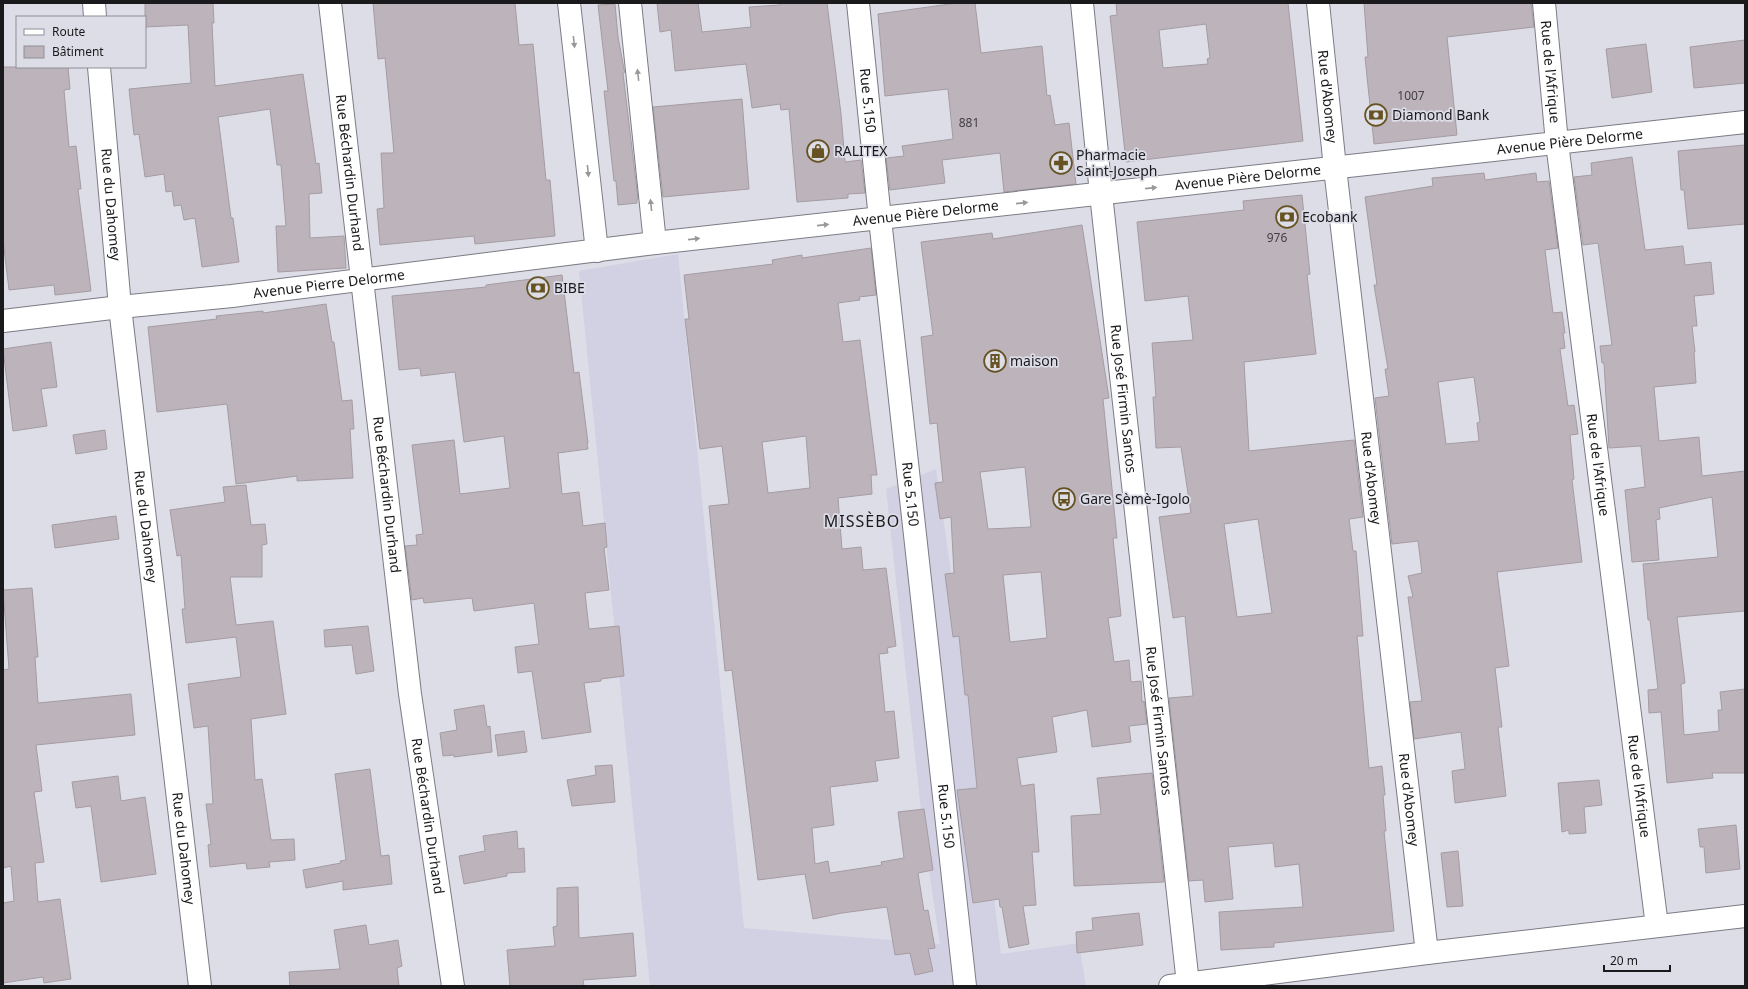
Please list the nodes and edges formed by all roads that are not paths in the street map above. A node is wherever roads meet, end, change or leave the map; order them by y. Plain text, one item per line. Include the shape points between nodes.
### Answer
1 (94, 3) edge
2 (330, 3) edge
3 (569, 3) edge
4 (630, 3) edge
5 (858, 3) edge
6 (1082, 3) edge
7 (1318, 3) edge
8 (1544, 3) edge
9 (95, 16) edge
10 (99, 68) edge
11 (1745, 122) edge
12 (1557, 143) junction
13 (1335, 168) junction
14 (1101, 194) junction
15 (880, 218) junction
16 (655, 244) junction
17 (597, 251) junction
18 (361, 280) junction
19 (120, 307) junction
20 (3, 321) edge
21 (1745, 916) edge
22 (1657, 926) junction
23 (1427, 953) junction
24 (1179, 985) edge
25 (200, 986) edge
26 (453, 986) edge
27 (965, 986) edge

1 - 9 street
2 - 18 street, Rue Béchardin Durhand
3 -> 17 street
16 -> 4 street
5 - 15 street, Rue 5.150
6 - 14 street, Rue José Firmin Santos
7 - 13 street, Rue d'Abomey
8 - 12 street, Rue de l'Afrique
10 - 19 street, Rue du Dahomey
11 - 12 street, Avenue Pière Delorme
12 - 13 street, Avenue Pière Delorme
12 - 22 street, Rue de l'Afrique
14 -> 13 street, Avenue Pière Delorme
13 - 23 street, Rue d'Abomey
15 -> 14 street, Avenue Pière Delorme
14 - 24 street, Rue José Firmin Santos
16 -> 15 street, Avenue Pière Delorme
15 - 27 street, Rue 5.150
16 - 17 street, Avenue Pierre Delorme
17 - 18 street, Avenue Pierre Delorme
18 - 19 street, Avenue Pierre Delorme
18 - 26 street, Rue Béchardin Durhand via 410,694
19 - 20 street, Avenue Pierre Delorme
19 - 25 street, Rue du Dahomey
21 - 22 street
22 - 23 street
23 - 24 street

